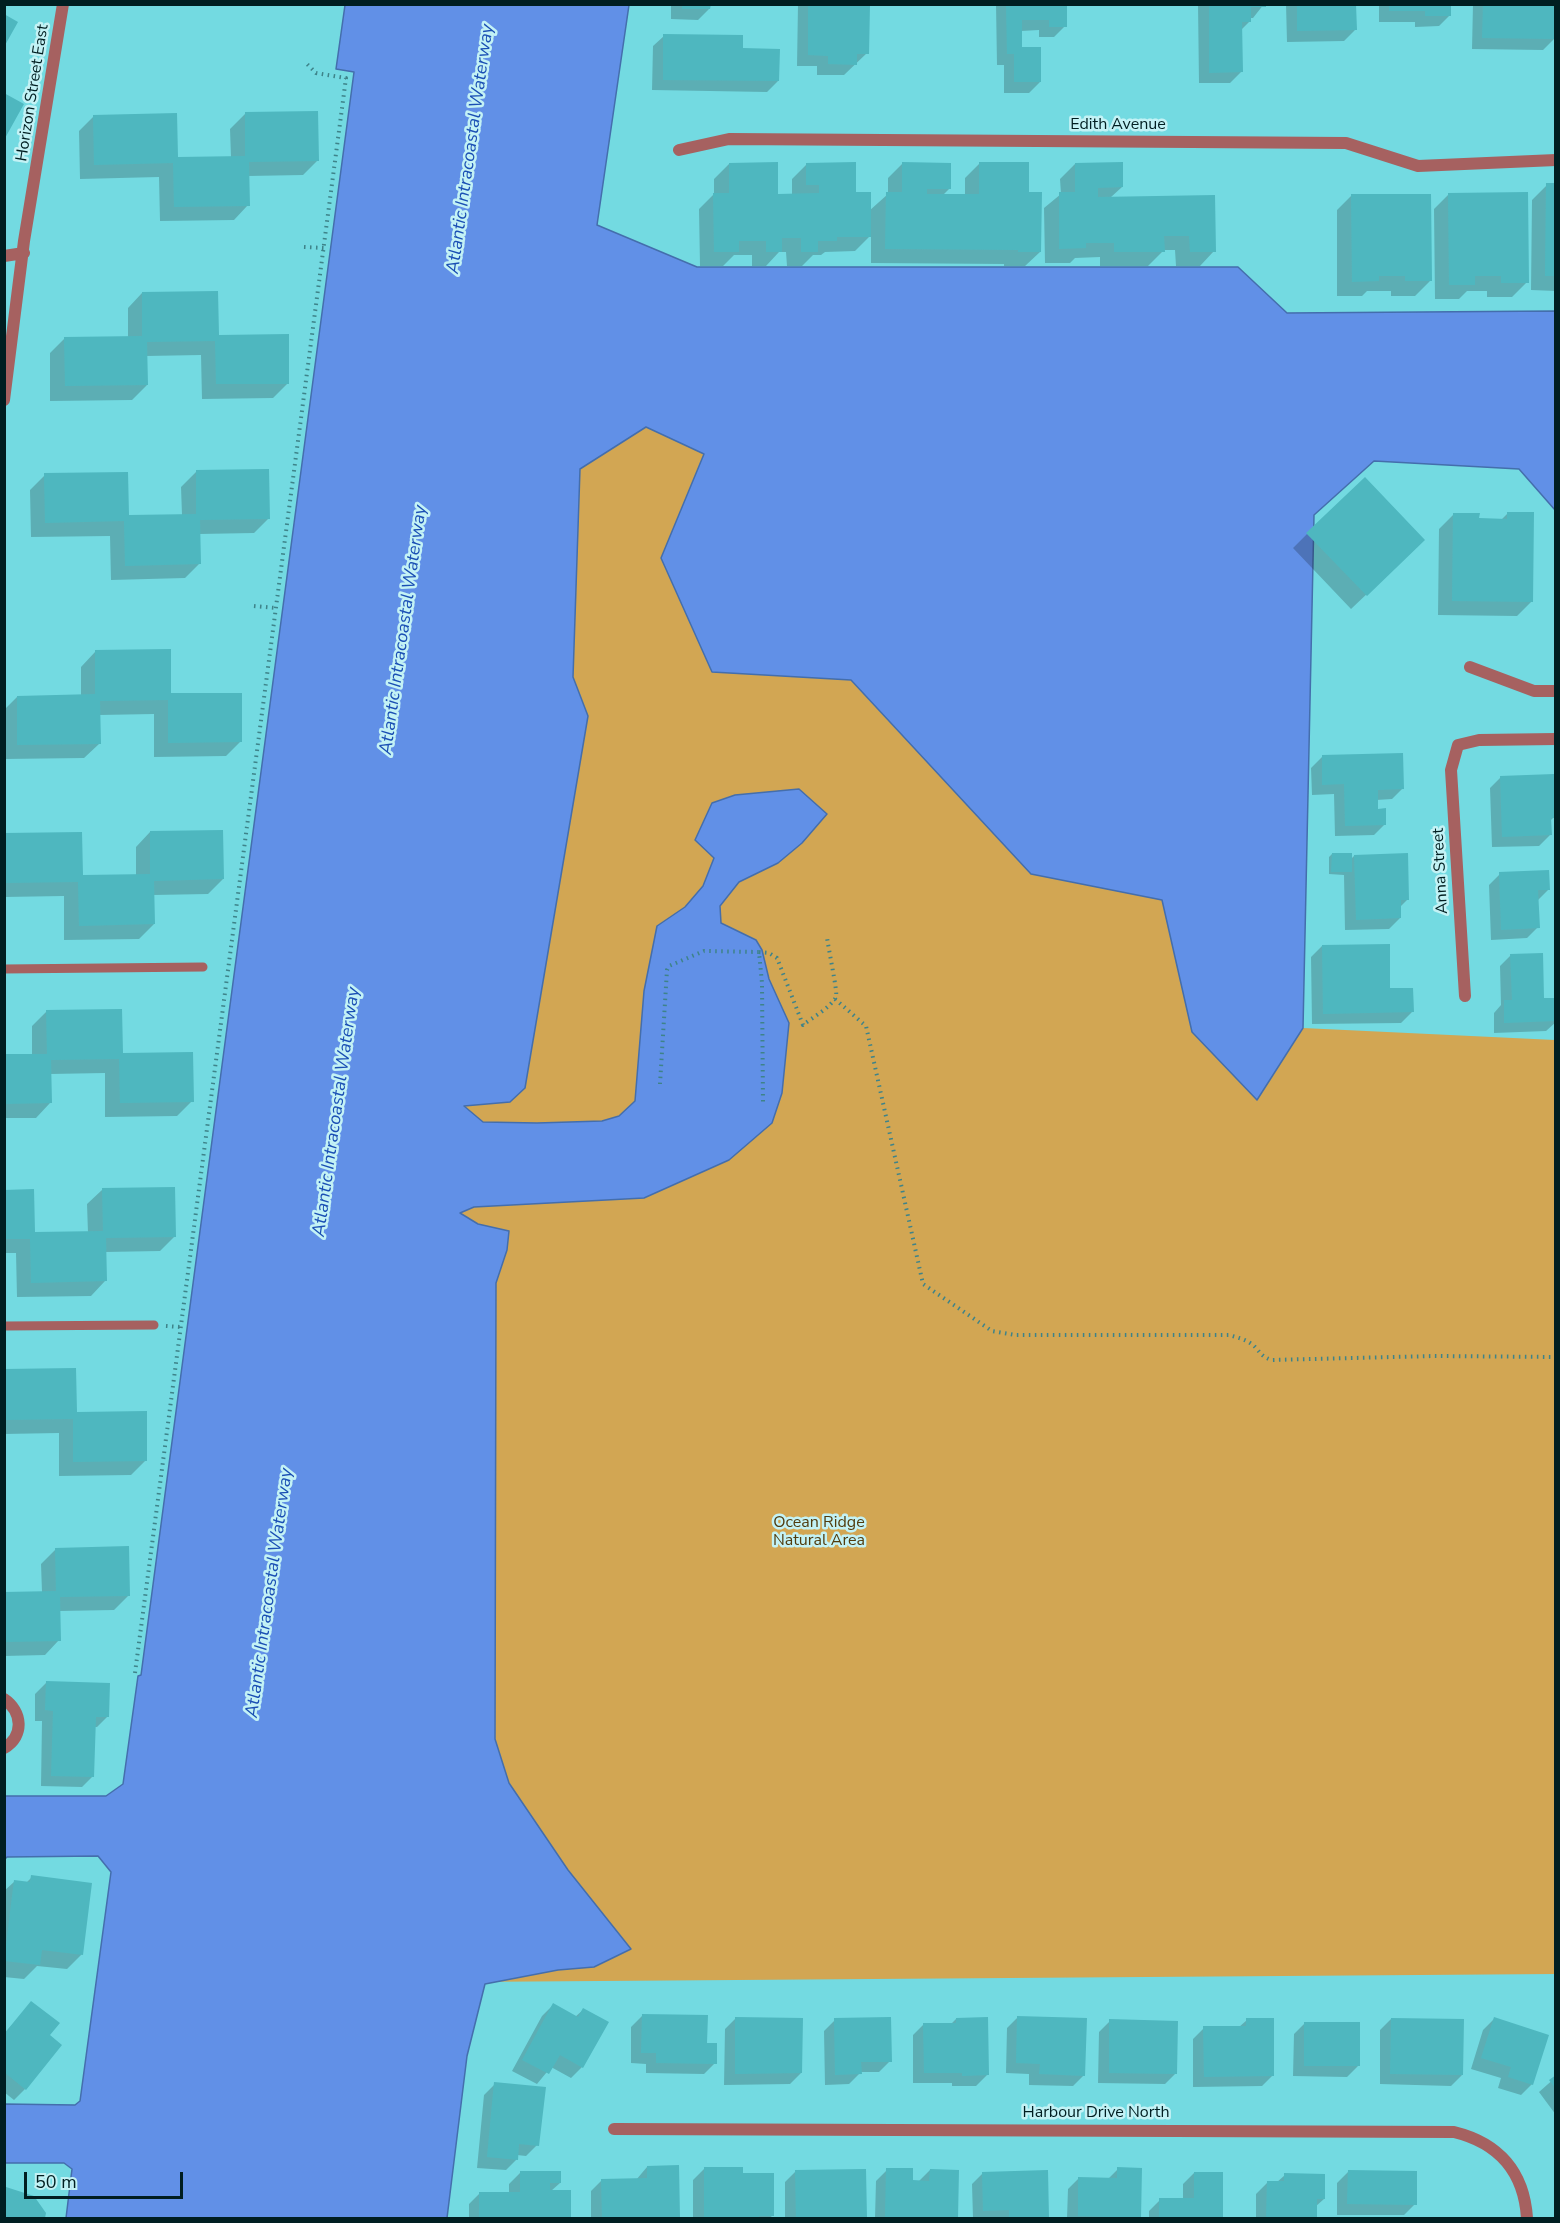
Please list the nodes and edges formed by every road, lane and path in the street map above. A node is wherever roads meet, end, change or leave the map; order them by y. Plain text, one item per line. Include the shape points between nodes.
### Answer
1 (63, 4) edge
2 (305, 62) dead end
3 (679, 150) dead end
4 (1556, 160) edge
5 (304, 247) dead end
6 (324, 248) junction
7 (24, 253) junction
8 (4, 256) edge
9 (4, 400) edge
10 (254, 606) dead end
11 (276, 608) junction
12 (1470, 667) dead end
13 (1556, 691) edge
14 (1556, 739) edge
15 (826, 937) dead end
16 (759, 952) junction
17 (203, 967) dead end
18 (4, 969) edge
19 (1465, 996) dead end
20 (835, 999) junction
21 (660, 1084) dead end
22 (763, 1103) dead end
23 (154, 1325) dead end
24 (4, 1326) edge
25 (1556, 1357) edge
26 (135, 1673) dead end
27 (4, 1699) edge
28 (4, 1748) edge
29 (614, 2129) dead end
30 (1527, 2218) edge

1 - 7 street, Horizon Street East
2 - 6 path via 316,73 346,78
3 - 4 street, Edith Avenue via 729,139 1346,143 1418,166
5 - 6 path
6 - 11 path
7 - 8 street
7 - 9 street, Horizon Street East
10 - 11 path
11 - 26 path
12 - 13 street via 1534,691
14 - 19 street, Anna Street via 1479,740 1458,745 1451,770
15 - 20 path via 838,991
16 - 20 path via 777,958 803,1025
16 - 21 path via 704,951 669,966
16 - 22 path
17 - 18 lane
20 - 25 path via 866,1026 923,1284 993,1331 1015,1335 1229,1335 1245,1340 1271,1360
23 - 24 lane
27 - 28 street via 13,1706 20,1721 15,1739
29 - 30 street, Harbour Drive North via 1454,2132 1484,2142 1507,2163 1522,2190

